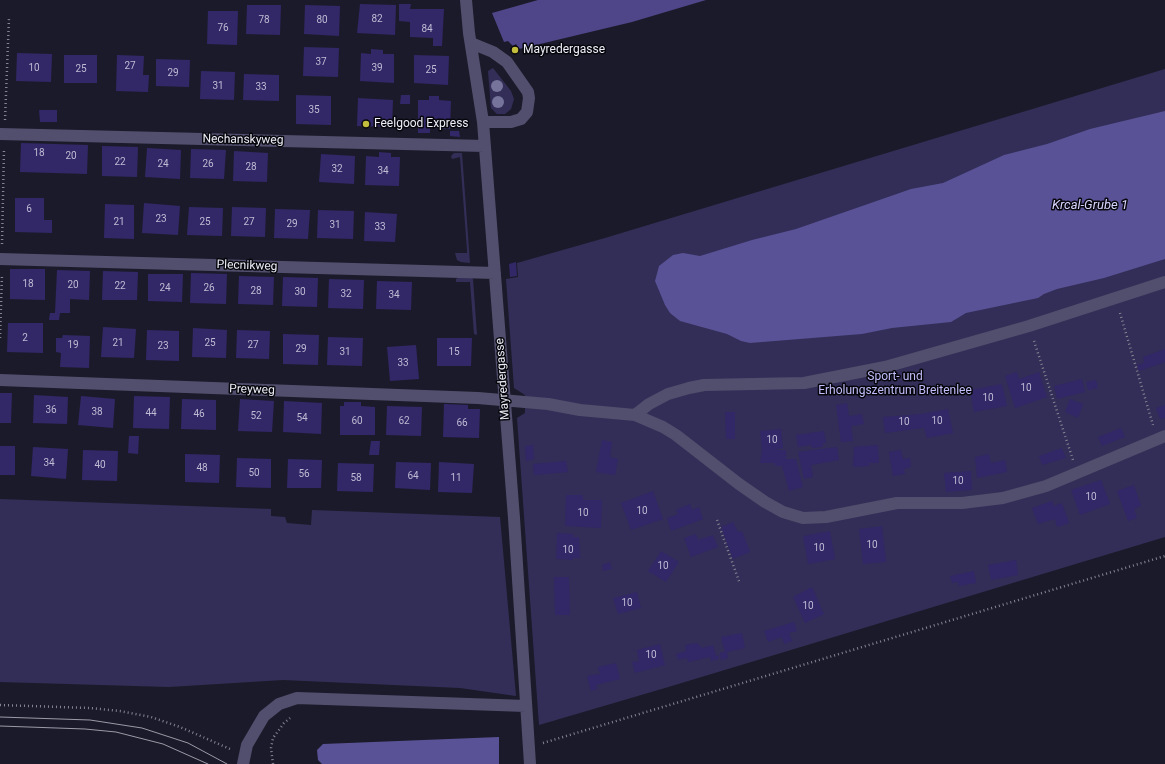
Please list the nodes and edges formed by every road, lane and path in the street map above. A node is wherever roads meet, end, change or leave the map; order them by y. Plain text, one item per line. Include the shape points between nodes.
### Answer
1 (466, 0) edge
2 (9, 18) dead end
3 (471, 43) junction
4 (483, 122) junction
5 (2, 135) edge
6 (485, 146) junction
7 (1, 259) edge
8 (495, 273) junction
9 (1165, 282) edge
10 (1115, 299) junction
11 (1029, 326) junction
12 (0, 338) edge
13 (0, 380) edge
14 (504, 400) junction
15 (635, 415) junction
16 (1161, 438) edge
17 (1077, 473) junction
18 (717, 520) dead end
19 (1165, 556) edge
20 (740, 584) dead end
21 (0, 705) edge
22 (526, 706) junction
23 (529, 747) junction
24 (228, 748) dead end
25 (243, 764) edge
26 (530, 764) edge

1 - 3 street, Mayredergasse
2 - 5 path
3 - 4 street, Mayredergasse
3 - 4 street via 493,52 506,62 528,92 529,98 527,112 521,119 511,122
4 - 6 street, Mayredergasse
5 - 6 street, Nechanskyweg
5 - 7 path
6 - 8 street, Mayredergasse
7 - 8 street, Plecnikweg
7 - 12 path
8 - 14 street, Mayredergasse
9 - 10 street
10 - 11 street
10 - 16 path
11 - 15 street via 850,375 804,383 704,385 682,389 649,404
11 - 17 path
13 - 14 street, Preyweg
14 - 15 street, Preyweg
14 - 22 street, Mayredergasse
15 - 17 street, Preyweg via 676,435 765,502 803,518 826,517 897,503 962,503 1003,498 1032,491
16 - 17 street, Preyweg
18 - 20 path
19 - 23 path
21 - 24 path via 120,711 151,717
22 - 23 street, Mayredergasse
22 - 25 street via 297,698 279,704 264,716 247,745
23 - 26 street, Mayredergasse

